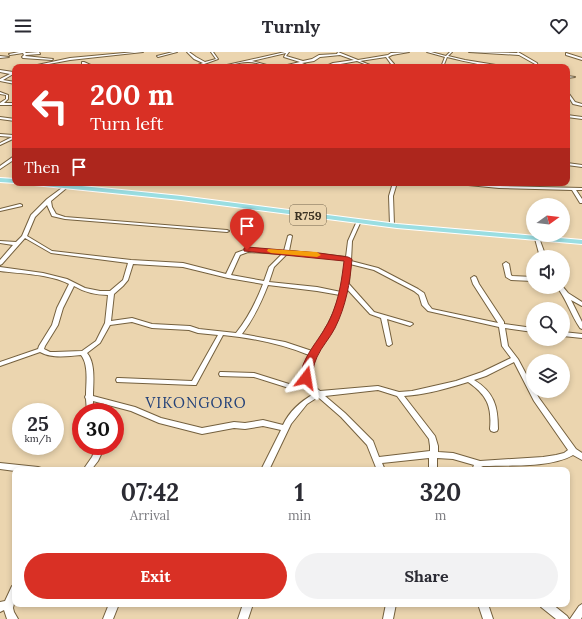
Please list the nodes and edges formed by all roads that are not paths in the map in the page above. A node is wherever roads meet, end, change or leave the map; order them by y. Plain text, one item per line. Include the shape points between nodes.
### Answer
1 (142, 52) edge
2 (176, 52) edge
3 (188, 52) edge
4 (212, 52) edge
5 (288, 52) edge
6 (408, 52) edge
7 (428, 52) edge
8 (451, 52) edge
9 (470, 52) edge
10 (24, 53) edge
11 (39, 53) edge
12 (339, 53) edge
13 (519, 53) edge
14 (567, 54) dead end
15 (158, 56) dead end
16 (387, 56) junction
17 (0, 57) edge
18 (446, 57) junction
19 (495, 57) junction
20 (582, 58) edge
21 (70, 59) junction
22 (248, 60) junction
23 (358, 60) junction
24 (304, 62) junction
25 (205, 63) joint
26 (300, 63) joint
27 (44, 64) edge
28 (231, 64) edge
29 (262, 64) edge
30 (295, 64) edge
31 (334, 64) edge
32 (367, 64) edge
33 (393, 64) edge
34 (443, 64) edge
35 (489, 64) edge
36 (495, 64) edge
37 (536, 64) edge
38 (0, 71) edge
39 (12, 72) edge
40 (12, 73) edge
41 (570, 77) edge
42 (574, 77) dead end
43 (1, 80) edge
44 (12, 82) edge
45 (0, 93) edge
46 (570, 97) edge
47 (7, 99) junction
48 (12, 99) edge
49 (0, 104) edge
50 (12, 104) edge
51 (582, 105) edge
52 (570, 116) edge
53 (0, 118) edge
54 (582, 118) edge
55 (12, 120) edge
56 (0, 135) edge
57 (12, 136) edge
58 (12, 138) edge
59 (0, 144) edge
60 (12, 159) edge
61 (570, 164) edge
62 (582, 166) edge
63 (0, 168) edge
64 (0, 180) edge
65 (12, 181) edge
66 (67, 186) joint
67 (393, 186) edge
68 (522, 186) edge
69 (550, 186) edge
70 (582, 188) edge
71 (551, 189) junction
72 (573, 189) junction
73 (49, 200) junction
74 (582, 202) edge
75 (20, 205) dead end
76 (0, 210) edge
77 (359, 221) junction
78 (392, 226) junction
79 (227, 231) dead end
80 (24, 236) junction
81 (290, 236) dead end
82 (526, 236) edge
83 (570, 241) edge
84 (0, 242) edge
85 (582, 242) edge
86 (17, 244) junction
87 (286, 252) junction
88 (348, 260) junction
89 (131, 262) junction
90 (0, 263) edge
91 (506, 264) dead end
92 (0, 269) edge
93 (228, 276) junction
94 (474, 278) dead end
95 (526, 279) edge
96 (266, 283) junction
97 (72, 284) junction
98 (346, 284) junction
99 (111, 293) junction
100 (342, 294) junction
101 (566, 295) joint
102 (582, 304) edge
103 (384, 317) junction
104 (108, 323) junction
105 (410, 324) dead end
106 (502, 326) junction
107 (582, 327) edge
108 (526, 329) edge
109 (221, 334) junction
110 (238, 335) junction
111 (570, 335) edge
112 (582, 336) edge
113 (389, 344) dead end
114 (41, 350) junction
115 (83, 353) junction
116 (313, 354) junction
117 (515, 358) junction
118 (0, 364) edge
119 (222, 374) dead end
120 (468, 379) junction
121 (119, 380) dead end
122 (306, 383) junction
123 (318, 394) junction
124 (400, 394) junction
125 (88, 397) junction
126 (89, 403) edge
127 (285, 428) junction
128 (494, 429) dead end
129 (573, 451) junction
130 (433, 454) junction
131 (97, 455) edge
132 (582, 456) edge
133 (378, 460) junction
134 (0, 466) edge
135 (12, 467) edge
136 (89, 467) edge
137 (266, 467) edge
138 (380, 467) edge
139 (433, 467) edge
140 (478, 467) edge
141 (12, 593) edge
142 (4, 605) edge
143 (113, 607) edge
144 (247, 607) edge
145 (390, 607) edge
146 (484, 607) edge
147 (548, 607) edge
148 (582, 609) edge
149 (13, 619) edge
150 (108, 619) edge
151 (243, 619) edge
152 (388, 619) edge
153 (488, 619) edge
154 (564, 619) edge
155 (575, 619) edge

1 - 21 street
2 - 15 street
3 - 25 street
4 - 25 street via 218,59
5 - 22 street
5 - 24 street via 285,56
6 - 16 street
7 - 18 street
8 - 18 street
9 - 19 street
10 - 11 street
10 - 17 street
10 - 21 street via 23,57 36,59
12 - 23 street
12 - 24 street via 318,56 314,60
13 - 19 street
13 - 37 street
14 - 20 street
16 - 23 street
16 - 33 street
18 - 34 street
18 - 35 street
19 - 36 street
21 - 27 street
22 - 28 street
22 - 29 street
23 - 31 street
23 - 32 street
24 - 26 street
26 - 30 street
38 - 39 street
40 - 43 street
41 - 42 street
43 - 44 street
45 - 47 street via 7,95
46 - 51 street via 574,103
47 - 48 street
47 - 49 street
49 - 50 street
52 - 54 street
53 - 55 street
56 - 57 street
58 - 59 street
60 - 63 street
61 - 62 street
64 - 65 main road
66 - 73 street
66 - 77 main road, R759
67 - 78 street
68 - 71 street
69 - 71 street
70 - 72 street
71 - 72 street
72 - 74 street
73 - 79 street via 54,215 65,218
73 - 80 street via 33,216
75 - 76 street
77 - 78 main road, R759
77 - 88 street via 351,238
78 - 82 main road, R759
80 - 86 street
80 - 89 street via 51,252
81 - 87 street
83 - 85 main road, R759
84 - 86 street
86 - 90 street
87 - 88 street
87 - 93 street via 242,251 238,254
87 - 96 street via 272,267
88 - 98 street
88 - 106 street via 376,269 416,290 422,294 425,305 430,310
89 - 93 street via 183,265
89 - 99 street via 123,284
91 - 95 street via 508,276
92 - 97 street via 43,275
93 - 96 street
94 - 106 street
96 - 100 street
96 - 110 street via 248,322
97 - 99 street via 100,293
97 - 114 street via 55,325
98 - 100 street
98 - 103 street via 372,313
99 - 104 street
100 - 116 street via 330,328
101 - 102 street
101 - 107 street
103 - 105 street
103 - 113 street
104 - 109 street via 131,320 152,326 190,328
104 - 115 street via 98,342
106 - 108 street
106 - 117 street via 504,344
109 - 110 street
109 - 121 street via 194,382
110 - 116 street via 288,344
111 - 112 street
114 - 115 street via 53,354
114 - 118 street
115 - 125 street via 87,356 89,364
116 - 122 street via 307,366
117 - 120 street
117 - 129 street via 536,399
119 - 122 street via 254,375 289,386
120 - 124 street
120 - 128 street via 484,390 493,405
122 - 123 street
123 - 124 street via 378,388
123 - 127 street via 302,405
123 - 133 street via 370,443
124 - 130 street via 429,432 434,446
125 - 126 street
125 - 127 street via 202,431 263,423
127 - 137 street
129 - 132 street
129 - 140 street via 570,454 532,461
130 - 133 street
130 - 139 street
130 - 140 street via 463,457
131 - 136 street
133 - 138 street
134 - 135 street
141 - 142 street
142 - 149 street
143 - 150 street
144 - 151 street
145 - 152 street
146 - 153 street
147 - 154 street
148 - 155 street

